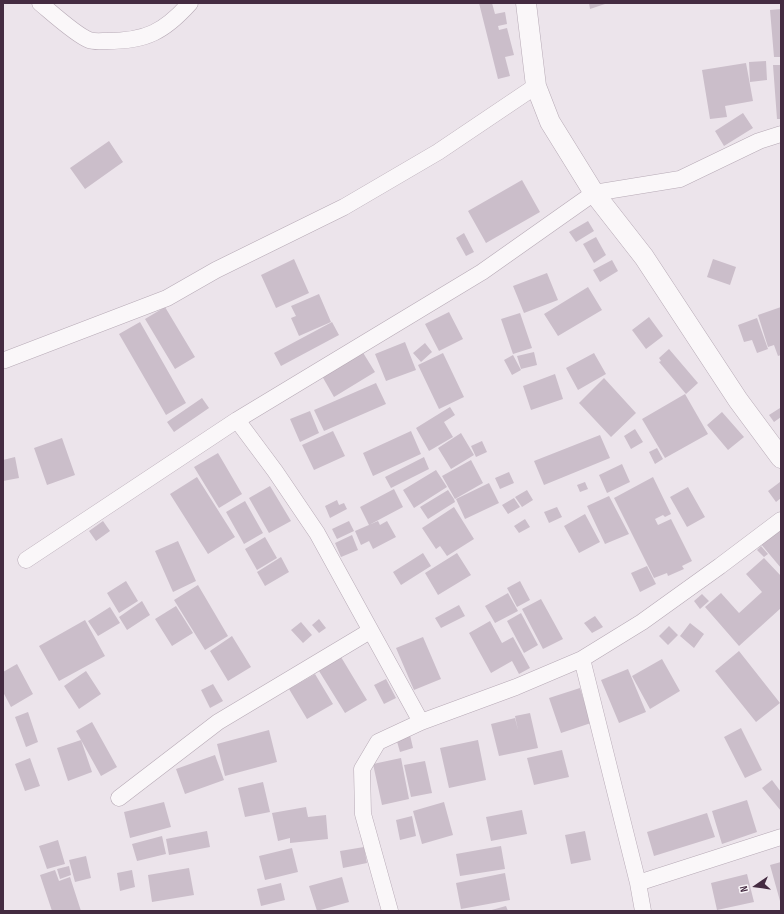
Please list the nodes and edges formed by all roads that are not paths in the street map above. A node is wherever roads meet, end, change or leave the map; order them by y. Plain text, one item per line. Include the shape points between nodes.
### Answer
1 (40, 3) edge
2 (190, 3) edge
3 (526, 3) edge
4 (536, 86) junction
5 (781, 134) edge
6 (594, 193) junction
7 (5, 360) dead end
8 (237, 420) junction
9 (781, 458) edge
10 (781, 520) edge
11 (26, 560) dead end
12 (370, 631) junction
13 (582, 659) junction
14 (421, 722) junction
15 (119, 798) dead end
16 (781, 837) edge
17 (638, 883) junction
18 (390, 911) edge
19 (643, 911) edge

1 - 2 street via 89,41 124,41 148,37 164,28
3 - 4 street
4 - 6 street via 550,122
4 - 7 street via 438,152 344,207 216,270 167,298
5 - 6 street via 759,141 680,179
6 - 8 street via 482,272
6 - 9 street via 644,257 738,400
8 - 11 street
8 - 12 street via 276,471 317,533
10 - 13 street via 642,622
12 - 14 street
12 - 15 street via 218,722
13 - 14 street via 516,687
13 - 17 street
14 - 18 street via 378,742 362,769 363,814
16 - 17 street
17 - 19 street

